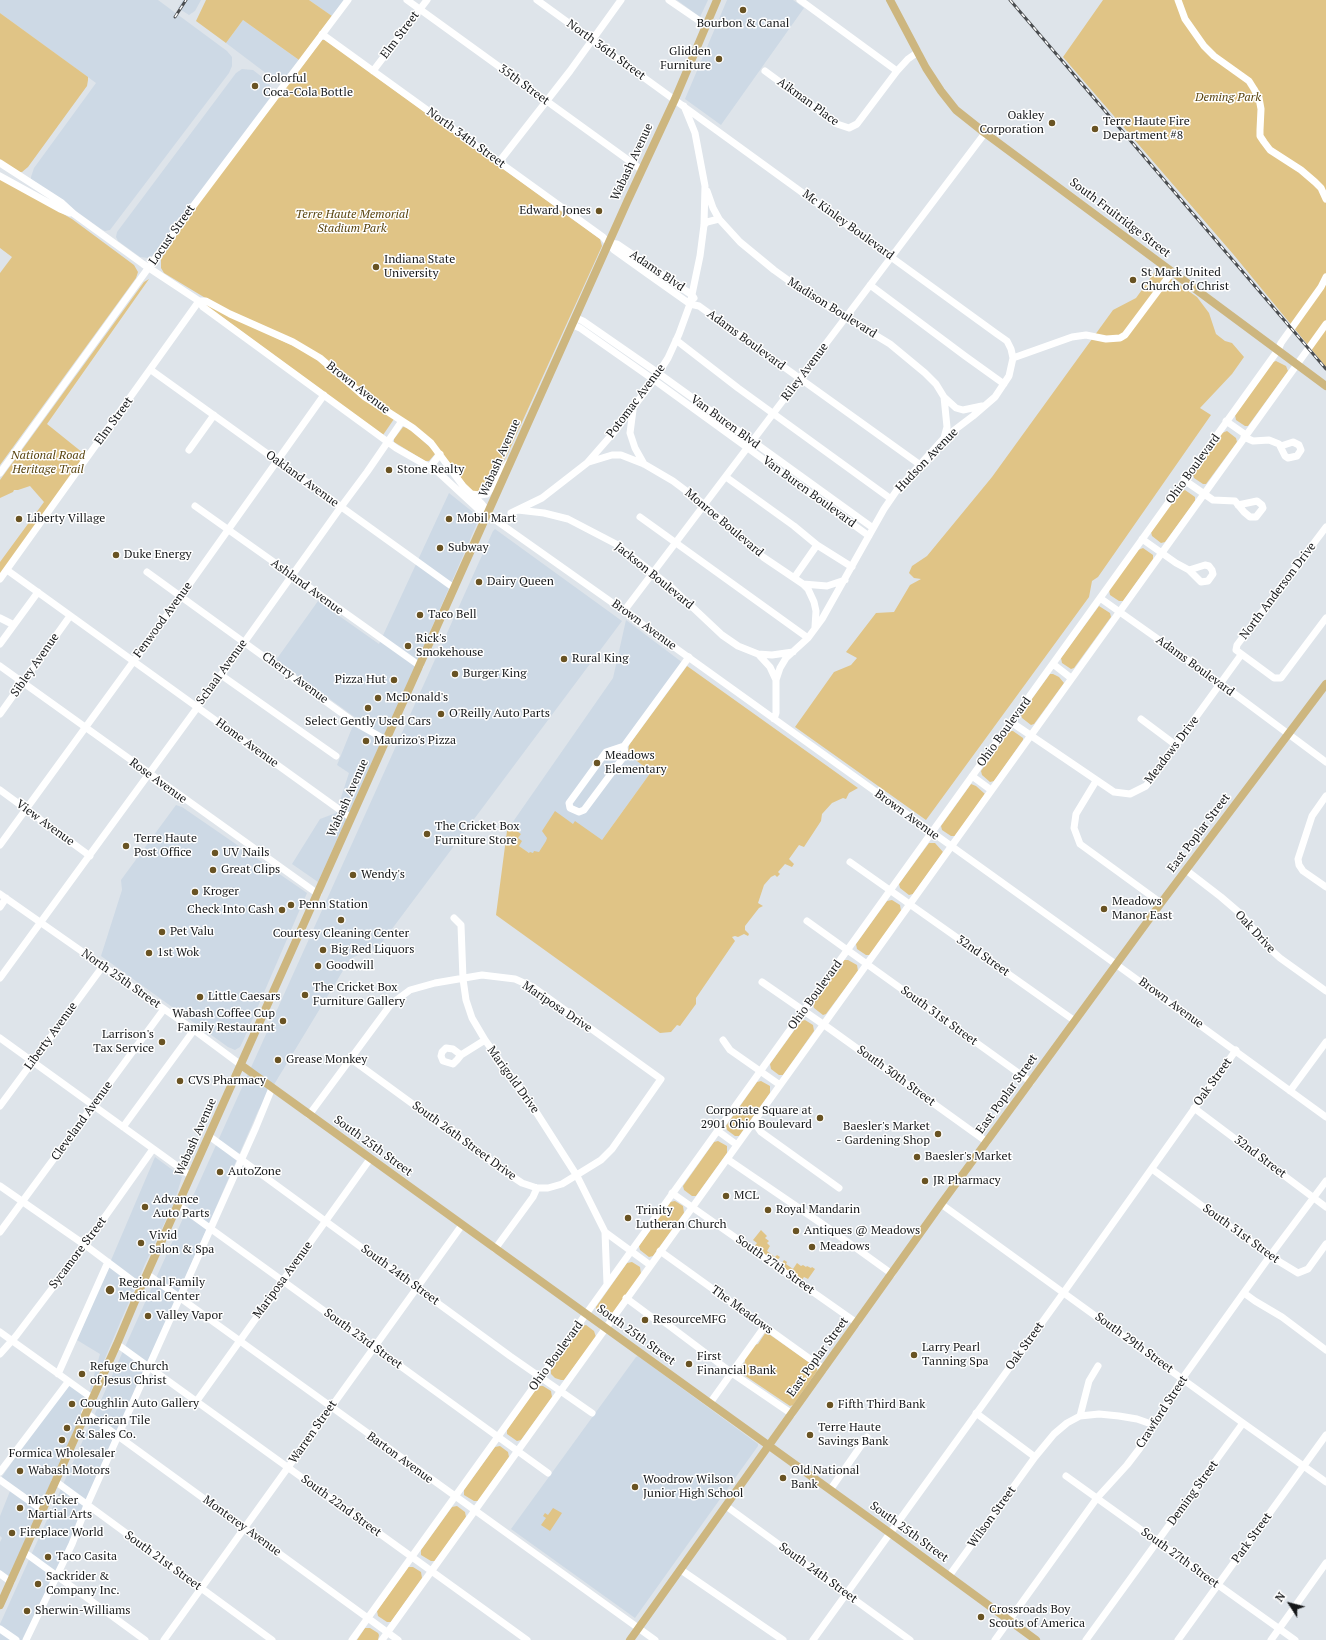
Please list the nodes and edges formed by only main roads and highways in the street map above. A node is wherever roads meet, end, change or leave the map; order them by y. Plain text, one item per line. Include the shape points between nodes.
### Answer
1 (717, 0) edge
2 (890, 0) edge
3 (1326, 386) edge
4 (1326, 684) edge
5 (241, 1065) junction
6 (770, 1446) junction
7 (0, 1605) edge
8 (630, 1640) edge
9 (1036, 1640) edge

1 - 5 main road, Wabash Avenue via 675,99
2 - 3 main road, South Fruitridge Street via 941,91 956,110
4 - 6 main road, East Poplar Street via 1161,903 941,1204
5 - 6 main road, South 25th Street
5 - 7 main road, Wabash Avenue
6 - 8 main road, East Poplar Street
6 - 9 main road, South 25th Street

